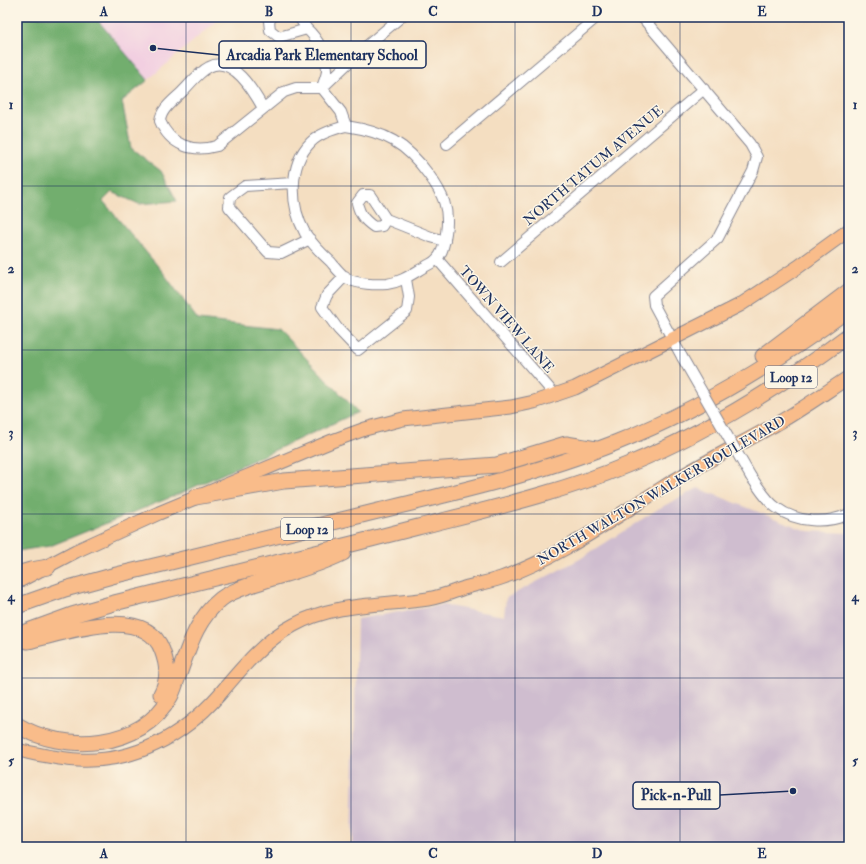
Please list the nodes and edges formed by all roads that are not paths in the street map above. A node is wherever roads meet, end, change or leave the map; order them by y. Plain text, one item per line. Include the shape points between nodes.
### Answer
1 (272, 17) edge
2 (299, 17) edge
3 (402, 17) edge
4 (596, 17) edge
5 (642, 17) edge
6 (306, 29) junction
7 (322, 88) junction
8 (704, 89) junction
9 (263, 108) junction
10 (346, 126) junction
11 (447, 144) dead end
12 (293, 183) junction
13 (386, 219) dead end
14 (849, 230) edge
15 (310, 239) junction
16 (445, 241) junction
17 (438, 260) junction
18 (501, 262) dead end
19 (344, 276) junction
20 (406, 279) junction
21 (849, 291) edge
22 (849, 309) edge
23 (849, 335) edge
24 (673, 340) junction
25 (759, 370) junction
26 (849, 377) edge
27 (556, 396) junction
28 (597, 449) junction
29 (196, 498) junction
30 (849, 514) edge
31 (366, 541) junction
32 (48, 567) junction
33 (17, 574) edge
34 (17, 582) edge
35 (17, 606) edge
36 (17, 636) edge
37 (17, 715) edge
38 (17, 725) edge
39 (17, 750) edge

1 - 6 street via 268,25 274,35 279,37
2 - 6 street
3 - 7 street
4 - 11 street
5 - 8 street
6 - 7 street via 315,37 322,51 327,70
7 - 9 street via 296,88 284,92
7 - 10 street via 341,112
8 - 18 street, NORTH TATUM AVENUE
8 - 24 street via 750,144 757,157 753,171 718,238 653,296 654,305
9 - 9 street via 243,78 234,70 217,64 209,66 189,84 164,110 160,121 164,131 180,145 206,149 217,146
10 - 12 street via 327,131 311,142 296,166
10 - 16 street via 365,129 393,140 416,157 445,199 448,211
12 - 15 street via 300,221
12 - 15 street via 245,186 230,197 229,207 268,252 281,253
13 - 16 street
14 - 24 main road via 759,293
15 - 19 street
16 - 17 street
17 - 20 street
17 - 27 street, TOWN VIEW LANE
19 - 20 street via 361,283 386,284
19 - 20 street via 328,295 322,307 358,350 407,311 409,297
21 - 25 highway via 762,357
22 - 25 highway, Loop 12
23 - 31 highway, Loop 12 via 806,367 730,415 679,442 627,465 542,495
24 - 27 main road
24 - 30 street, bridge via 751,477 772,505 790,515 825,521
25 - 28 highway, Loop 12 via 726,390 660,423
26 - 39 main road, NORTH WALTON WALKER BOULEVARD via 771,427 708,460 546,560 500,578 430,599 351,606 326,612 295,625 274,637 257,652 210,705 186,727 145,749 101,760 78,760
27 - 29 main road via 511,407 403,419 365,429
28 - 29 highway via 566,444 497,465 284,481
28 - 35 highway, Loop 12 via 521,475 112,576
29 - 32 main road via 118,531
31 - 36 highway, Loop 12 via 114,603 72,615
31 - 38 highway via 323,563 270,579 222,598 200,621 171,696 161,710 136,729 121,736 87,743 52,740
32 - 33 highway
32 - 34 main road
36 - 37 highway via 28,641 101,625 131,624 153,636 161,645 167,662 166,684 154,704 136,718 116,728 98,732 63,732 45,729

